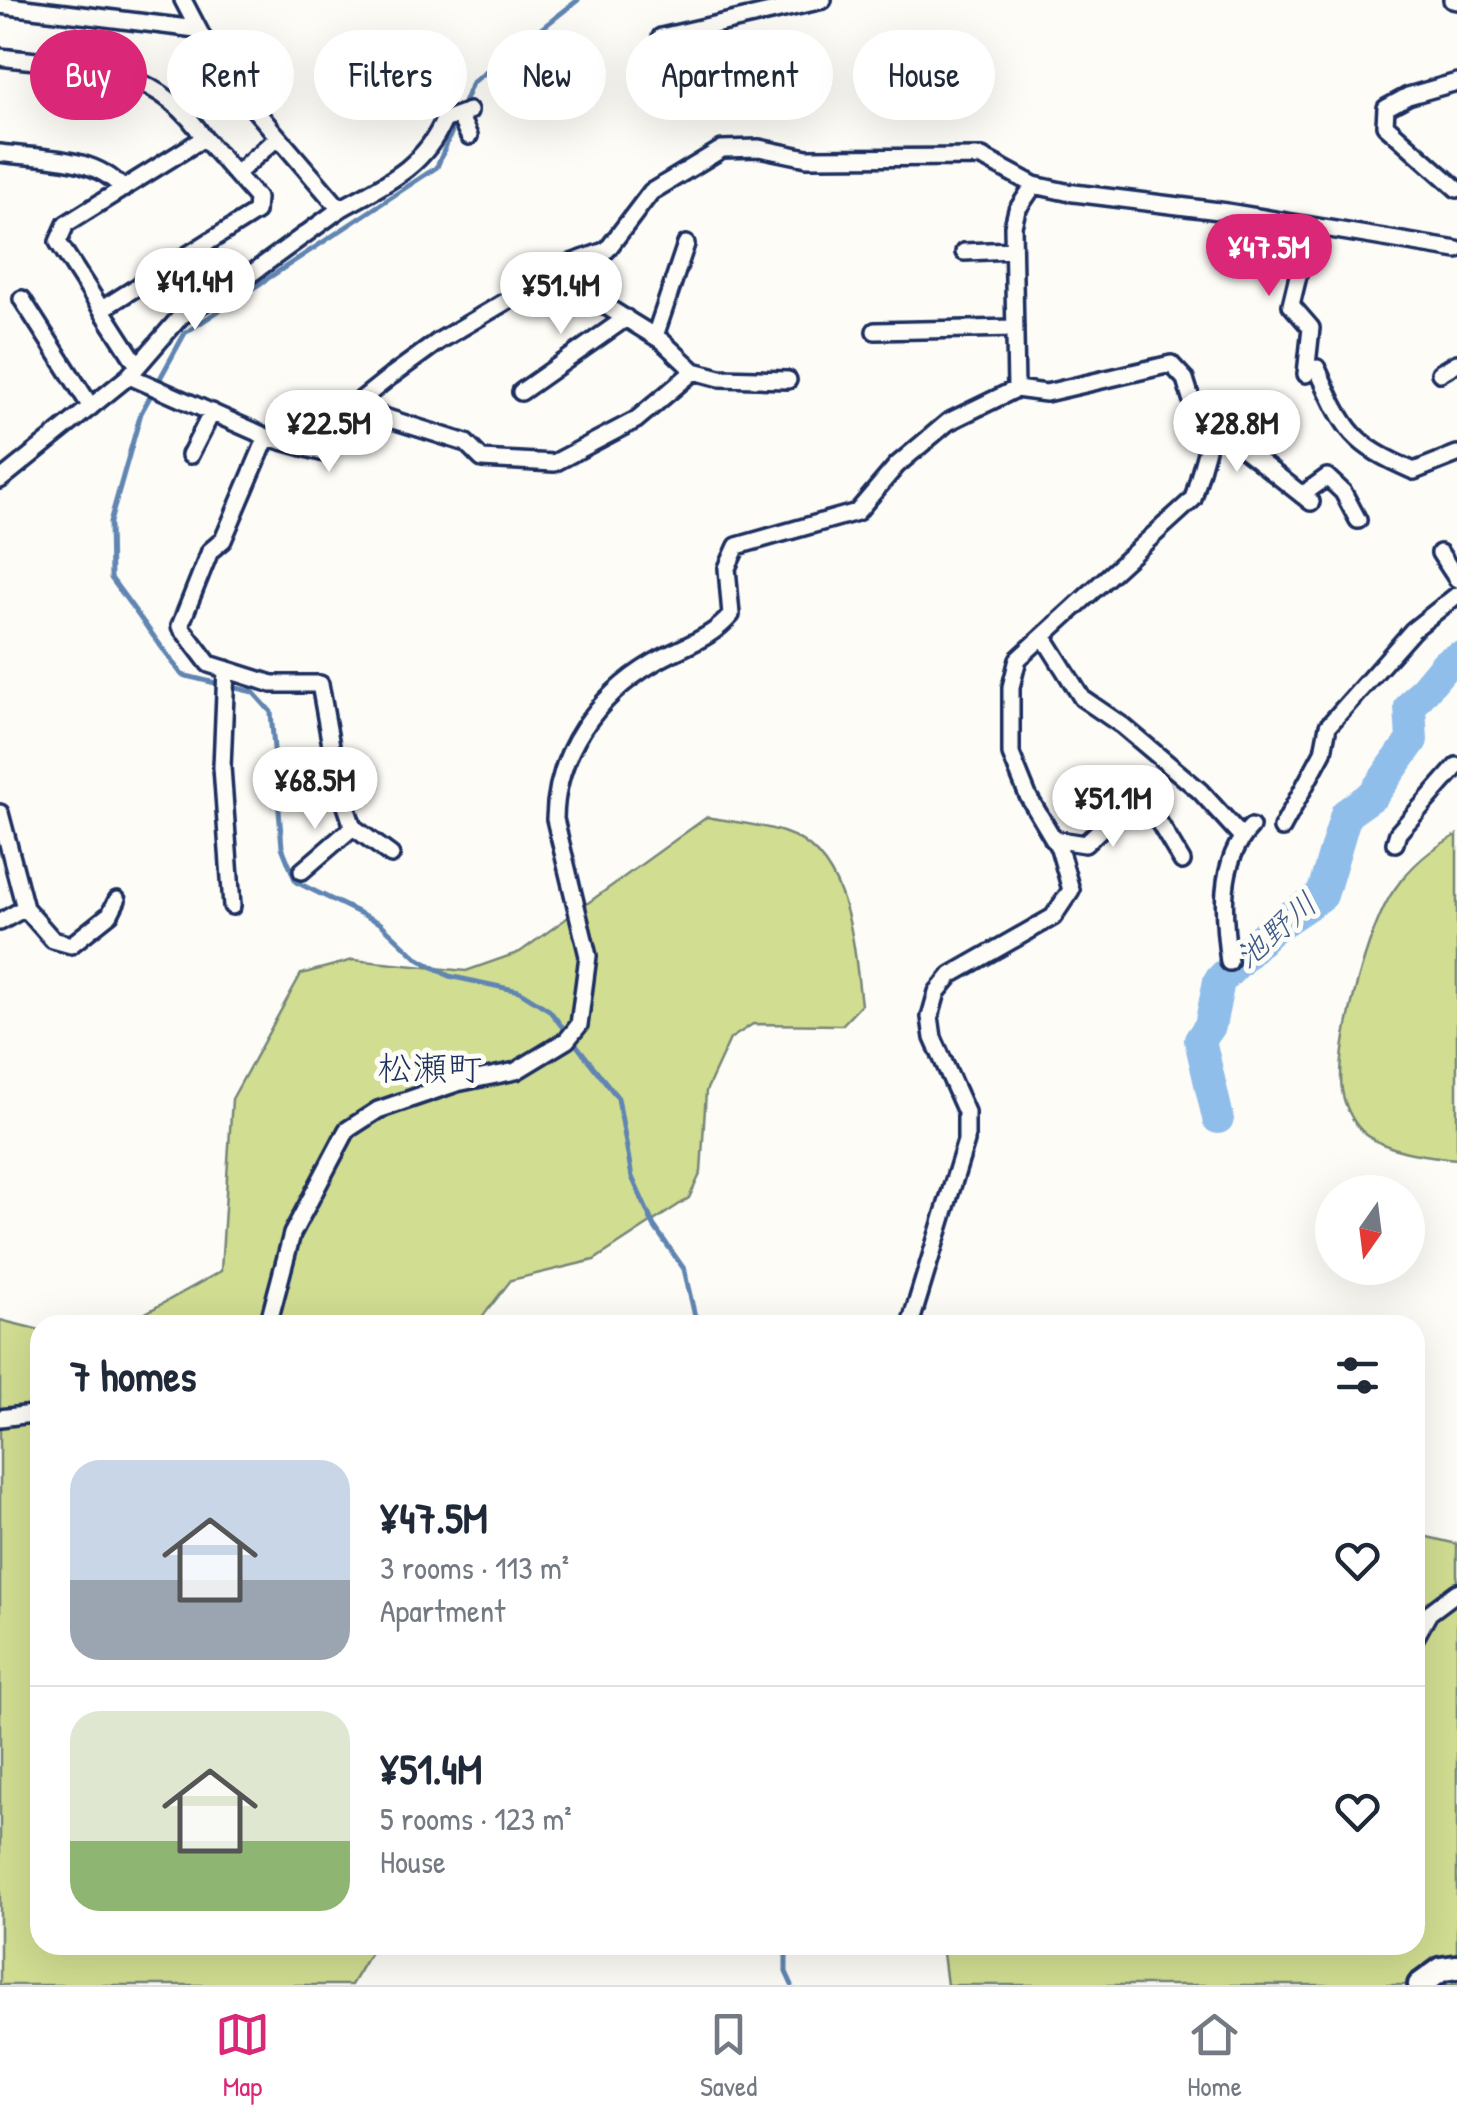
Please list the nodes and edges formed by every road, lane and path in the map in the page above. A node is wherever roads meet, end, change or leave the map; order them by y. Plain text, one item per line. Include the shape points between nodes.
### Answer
1 (183, 0) edge
2 (823, 0) edge
3 (0, 6) edge
4 (196, 29) junction
5 (688, 30) edge
6 (0, 57) edge
7 (1457, 82) edge
8 (278, 136) junction
9 (469, 136) dead end
10 (204, 138) junction
11 (0, 153) edge
12 (236, 174) junction
13 (1451, 175) edge
14 (1034, 186) junction
15 (123, 189) junction
16 (1457, 190) edge
17 (340, 209) junction
18 (1310, 226) junction
19 (686, 244) dead end
20 (1014, 250) junction
21 (1457, 250) edge
22 (964, 252) dead end
23 (570, 262) junction
24 (22, 298) dead end
25 (102, 309) junction
26 (626, 318) junction
27 (1015, 328) junction
28 (876, 331) dead end
29 (655, 336) junction
30 (1457, 363) edge
31 (134, 371) junction
32 (694, 371) junction
33 (1440, 373) dead end
34 (788, 380) dead end
35 (1016, 389) junction
36 (522, 392) dead end
37 (91, 407) junction
38 (352, 407) junction
39 (1194, 410) junction
40 (212, 412) junction
41 (267, 437) junction
42 (190, 454) dead end
43 (1457, 454) edge
44 (0, 480) edge
45 (1358, 520) dead end
46 (1440, 554) dead end
47 (1457, 579) edge
48 (1457, 595) edge
49 (1043, 636) junction
50 (226, 669) junction
51 (1457, 766) edge
52 (0, 813) edge
53 (354, 826) junction
54 (1282, 828) dead end
55 (1053, 839) junction
56 (1395, 844) dead end
57 (391, 855) dead end
58 (1182, 861) dead end
59 (302, 871) dead end
60 (117, 900) dead end
61 (232, 906) dead end
62 (25, 908) junction
63 (0, 922) edge
64 (1229, 962) dead end
65 (271, 1315) edge
66 (913, 1315) edge
67 (30, 1414) edge
68 (0, 1418) edge
69 (1457, 1592) edge
70 (1425, 1620) edge
71 (1457, 1967) edge
72 (1420, 1985) edge

1 - 4 street
2 - 5 street
3 - 4 street
4 - 8 street via 218,67
6 - 10 street via 140,81 176,102
7 - 13 street via 1386,108 1385,125
8 - 12 street
8 - 17 street
9 - 17 street via 464,113 444,120 435,142 411,168
10 - 12 street
10 - 15 street
11 - 15 street via 91,165
12 - 25 street via 258,198 256,212
13 - 16 street
14 - 18 street
14 - 20 street via 1017,210
14 - 23 street via 982,157 807,158 758,148 722,150 651,192 606,250
15 - 25 street via 66,224 58,242
17 - 31 street via 180,316
18 - 21 street
18 - 43 street via 1290,305 1311,328 1301,352 1306,372 1318,368 1344,428 1375,455 1414,471
19 - 29 street
20 - 22 street
20 - 27 street
23 - 26 street via 604,305
23 - 38 street via 440,341
24 - 37 street
25 - 31 street
26 - 29 street
26 - 36 street
27 - 28 street
27 - 35 street
29 - 32 street
30 - 33 street
31 - 37 street
31 - 40 street
32 - 34 street
32 - 38 street via 636,420 554,463 482,459 466,443
35 - 39 street via 1046,393 1171,364 1185,379
35 - 65 street via 948,422 858,512 737,546 727,568 731,615 723,625 621,685 586,721 556,797 555,819 588,956 579,1025 567,1040 516,1071 378,1110 348,1130 292,1234
37 - 44 street
38 - 41 street via 324,453
39 - 45 street via 1307,499 1327,477 1344,492
39 - 49 street via 1207,450 1193,500
40 - 41 street
40 - 42 street
41 - 50 street via 180,626 210,664
46 - 47 street
48 - 54 street via 1413,630 1328,726 1323,752
49 - 55 street via 1018,659 1011,754
49 - 64 street via 1082,698 1246,832 1231,859 1222,912
50 - 53 street via 272,684 320,684
50 - 61 street via 222,766
51 - 56 street
52 - 62 street
53 - 57 street
53 - 59 street
55 - 58 street via 1085,844 1144,788
55 - 66 street via 1070,890 1053,917 951,975 936,992 932,1038 966,1112 966,1141
60 - 62 street via 110,914 70,945 53,940
62 - 63 street
67 - 68 street
69 - 70 street
71 - 72 main road

